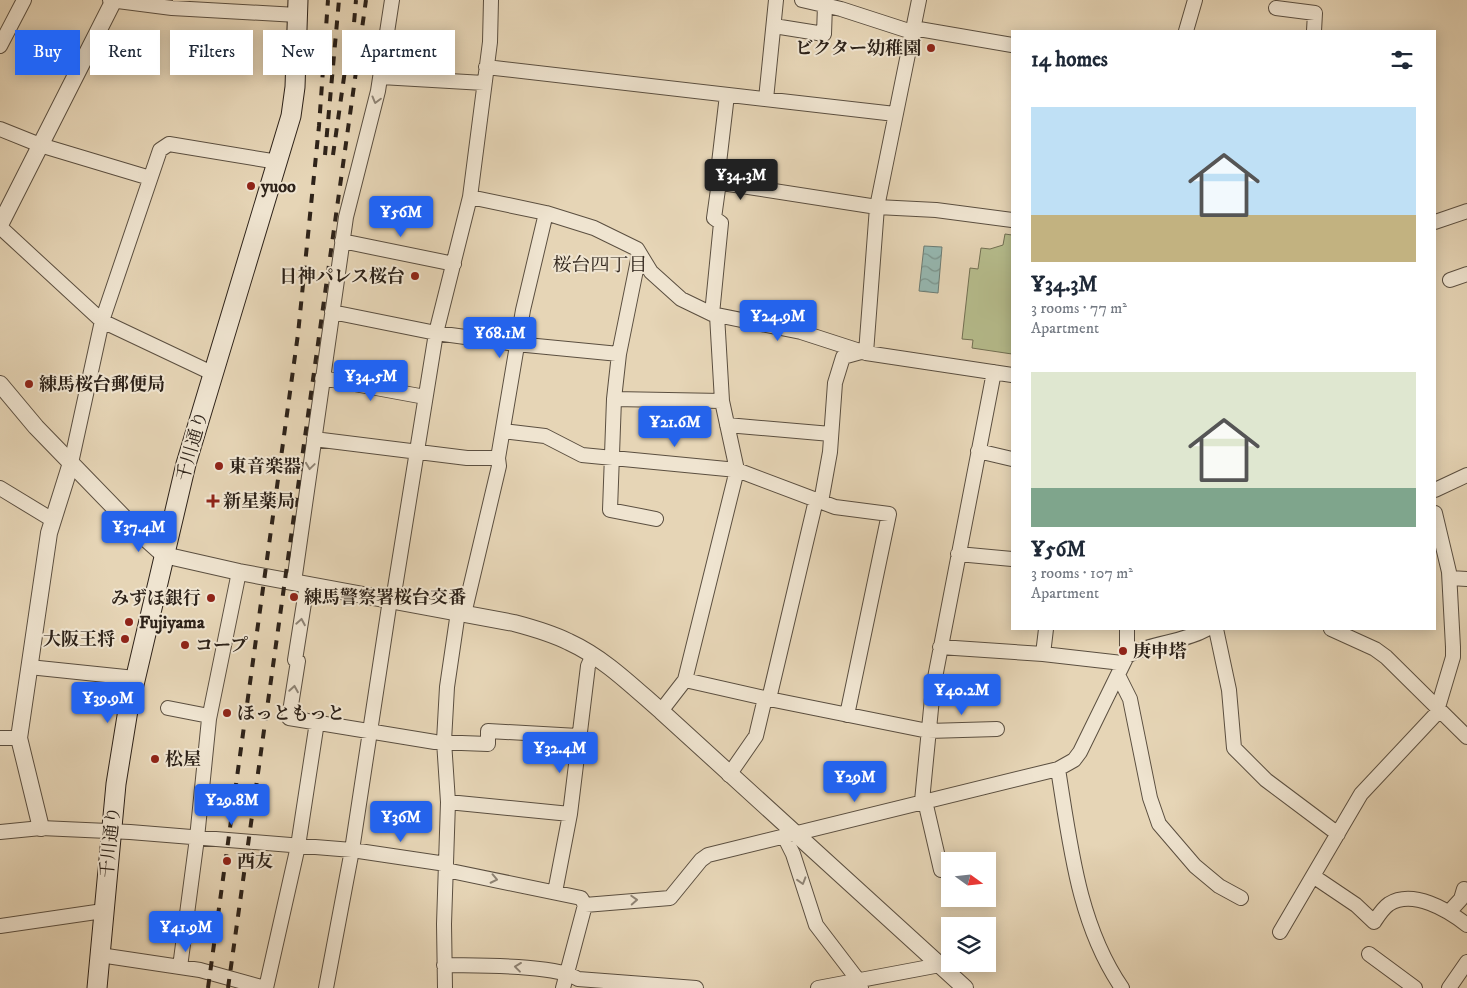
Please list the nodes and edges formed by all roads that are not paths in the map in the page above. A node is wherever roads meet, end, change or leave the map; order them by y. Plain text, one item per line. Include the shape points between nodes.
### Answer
1 (24, 0) edge
2 (113, 0) edge
3 (392, 0) edge
4 (491, 0) edge
5 (776, 0) edge
6 (802, 0) edge
7 (919, 0) edge
8 (1195, 0) edge
9 (825, 5) junction
10 (841, 5) edge
11 (298, 8) edge
12 (1276, 8) dead end
13 (774, 26) junction
14 (912, 30) junction
15 (1186, 30) edge
16 (1314, 30) edge
17 (1011, 45) edge
18 (0, 46) edge
19 (486, 67) junction
20 (381, 77) junction
21 (484, 83) junction
22 (727, 95) junction
23 (766, 99) junction
24 (895, 114) junction
25 (0, 129) edge
26 (40, 145) junction
27 (278, 162) junction
28 (150, 178) junction
29 (719, 182) junction
30 (470, 197) junction
31 (877, 207) junction
32 (1467, 210) edge
33 (546, 213) junction
34 (1011, 220) edge
35 (1436, 222) edge
36 (0, 226) edge
37 (342, 241) junction
38 (639, 255) junction
39 (454, 264) junction
40 (1467, 274) edge
41 (1450, 280) dead end
42 (332, 312) junction
43 (714, 314) junction
44 (102, 321) junction
45 (436, 333) junction
46 (516, 344) junction
47 (864, 352) junction
48 (619, 354) junction
49 (994, 372) junction
50 (214, 374) junction
51 (1011, 375) edge
52 (322, 378) junction
53 (0, 384) edge
54 (425, 397) junction
55 (614, 398) junction
56 (722, 401) junction
57 (727, 425) junction
58 (503, 431) junction
59 (832, 434) junction
60 (314, 439) junction
61 (978, 451) junction
62 (418, 453) junction
63 (611, 457) junction
64 (498, 458) junction
65 (1011, 459) edge
66 (70, 463) junction
67 (737, 470) junction
68 (1467, 475) edge
69 (0, 488) edge
70 (1436, 490) edge
71 (818, 501) junction
72 (1436, 517) edge
73 (52, 519) junction
74 (656, 519) dead end
75 (958, 554) junction
76 (164, 555) junction
77 (1011, 559) edge
78 (240, 572) junction
79 (1450, 578) junction
80 (1467, 579) edge
81 (301, 583) junction
82 (391, 600) junction
83 (461, 613) junction
84 (1046, 630) edge
85 (1126, 630) edge
86 (1202, 630) edge
87 (1216, 630) edge
88 (1333, 630) edge
89 (940, 647) junction
90 (1043, 654) junction
91 (593, 655) junction
92 (1122, 665) junction
93 (29, 667) junction
94 (135, 678) junction
95 (686, 680) junction
96 (767, 698) junction
97 (168, 708) dead end
98 (1438, 709) junction
99 (661, 711) junction
100 (847, 715) junction
101 (209, 716) junction
102 (317, 722) junction
103 (997, 729) dead end
104 (370, 731) junction
105 (928, 731) junction
106 (578, 736) junction
107 (1467, 737) edge
108 (0, 738) edge
109 (19, 738) junction
110 (444, 741) junction
111 (1058, 769) junction
112 (729, 775) junction
113 (924, 801) junction
114 (448, 802) junction
115 (570, 814) junction
116 (41, 828) junction
117 (111, 831) junction
118 (0, 832) edge
119 (1338, 834) junction
120 (789, 835) junction
121 (197, 838) junction
122 (298, 846) junction
123 (352, 850) junction
124 (446, 867) junction
125 (941, 870) dead end
126 (1313, 876) junction
127 (1464, 889) dead end
128 (555, 892) junction
129 (1241, 898) dead end
130 (585, 905) junction
131 (103, 911) junction
132 (1450, 911) junction
133 (1467, 925) edge
134 (0, 926) edge
135 (1280, 932) dead end
136 (1369, 954) dead end
137 (100, 955) junction
138 (1467, 962) edge
139 (444, 965) junction
140 (940, 965) junction
141 (180, 967) junction
142 (566, 974) junction
143 (859, 984) edge
144 (97, 988) edge
145 (266, 988) edge
146 (326, 988) edge
147 (445, 988) edge
148 (563, 988) edge
149 (696, 988) edge
150 (818, 988) edge
151 (965, 988) edge
152 (1122, 988) edge
153 (1415, 988) edge
154 (1449, 988) edge

1 - 18 street
2 - 11 street via 172,8
2 - 26 street
3 - 20 street
4 - 19 street
5 - 13 street
6 - 9 street
7 - 14 street
8 - 15 street
9 - 10 street
9 - 13 street via 824,34
10 - 14 street
11 - 27 main road, 千川通り via 292,106
12 - 16 street via 1315,13
13 - 23 street
14 - 17 street
14 - 24 street
19 - 21 street
19 - 22 street
20 - 21 street
20 -> 37 street
21 - 30 street
22 - 23 street
22 - 29 street
23 - 24 street
24 - 31 street
25 - 26 street
26 - 28 street
26 - 36 street
27 - 28 street via 169,144 160,150
27 - 50 main road, 千川通り
28 - 44 street
29 - 31 street
29 - 43 street via 714,218 721,223
30 - 33 street
30 - 39 street
31 - 34 street via 936,210
31 - 47 street
32 - 35 street
33 - 38 street via 594,228 636,249
33 - 46 street
36 - 44 street
37 - 39 street
37 - 42 street
38 - 43 street via 650,272 681,299
38 - 48 street
39 - 45 street
40 - 41 street
42 - 45 street
42 - 52 street
43 - 47 street via 801,332
43 - 56 street
44 - 50 street
44 - 66 street
45 - 46 street
45 - 54 street
46 - 48 street
46 - 58 street
47 - 49 street
47 - 59 street via 843,357 841,362 834,384
48 - 55 street
49 - 51 street
49 - 61 street
50 - 76 main road, 千川通り via 184,472
52 - 54 street
52 - 60 street
53 - 66 street
54 - 62 street
55 - 56 street
55 - 63 street
56 - 57 street
57 - 59 street
57 - 67 street
58 - 63 street via 545,436 582,455
58 - 64 street
59 - 71 street
60 - 62 street
60 -> 81 street
61 - 65 street
61 - 75 street
62 - 64 street
62 - 82 street
63 - 67 street
63 - 74 street via 610,510
64 - 83 street via 499,466
66 - 73 street
66 - 76 street
67 - 71 street
67 - 95 street
68 - 70 street
69 - 73 street
71 - 96 street
71 - 100 street via 835,507 889,514
72 - 79 street
73 - 93 street
75 - 77 street
75 - 89 street
76 - 78 street
76 - 94 main road, 千川通り
78 - 81 street
78 - 101 street
79 - 80 street
79 - 98 street via 1453,657
81 - 82 street
102 -> 81 street via 289,718
82 - 83 street
82 - 104 street
83 - 91 street via 552,634
83 - 110 street via 447,688
84 - 90 street
85 - 92 street
86 - 92 street via 1136,651
87 - 119 street via 1229,690 1234,748 1266,780
88 - 98 street via 1386,656
89 - 90 street
89 - 105 street
90 - 92 street
91 - 99 street
91 - 106 street via 588,666
92 - 111 street via 1080,752 1074,760
92 - 129 street via 1150,798 1159,824 1195,866 1219,886
93 - 94 street
93 - 109 street
94 - 117 main road, 千川通り via 120,754
95 - 96 street
95 - 99 street
96 - 100 street
96 - 112 street via 756,736
97 - 101 street
98 - 107 street
98 - 119 street via 1361,794
99 - 112 street
100 - 105 street
101 - 121 street
102 - 104 street
102 - 122 street
103 - 105 street
104 - 110 street
104 - 123 street
105 - 113 street
106 - 110 street via 488,731 488,744
106 - 115 street
108 - 109 street
109 - 116 street
110 - 114 street
111 - 113 street
111 - 152 street via 1075,875 1106,965
112 - 120 street
113 - 120 street
113 - 125 street
114 - 115 street
114 - 124 street
115 - 128 street
116 - 117 street
116 - 118 street
117 - 121 street
117 - 131 main road, 千川通り
119 - 126 street
130 -> 120 street via 670,898 700,860 708,855
120 - 140 street
120 -> 143 street via 816,925
121 - 122 street
121 - 141 street
122 - 123 street
122 - 145 street
123 - 124 street
123 - 146 street
124 -> 128 street
124 - 139 street
126 - 132 street via 1374,922 1390,904 1414,898
126 - 135 street
127 - 132 street via 1461,900
128 - 130 street via 581,898
130 - 142 street
131 - 134 street
131 - 137 main road, 千川通り
132 - 133 street
136 - 153 street
137 - 141 street
137 - 144 main road, 千川通り
138 - 154 street
142 -> 139 street via 512,966
139 - 147 street
140 - 143 street
140 - 151 street
141 - 145 street
142 - 148 street
142 - 149 street via 578,980
143 - 150 street

